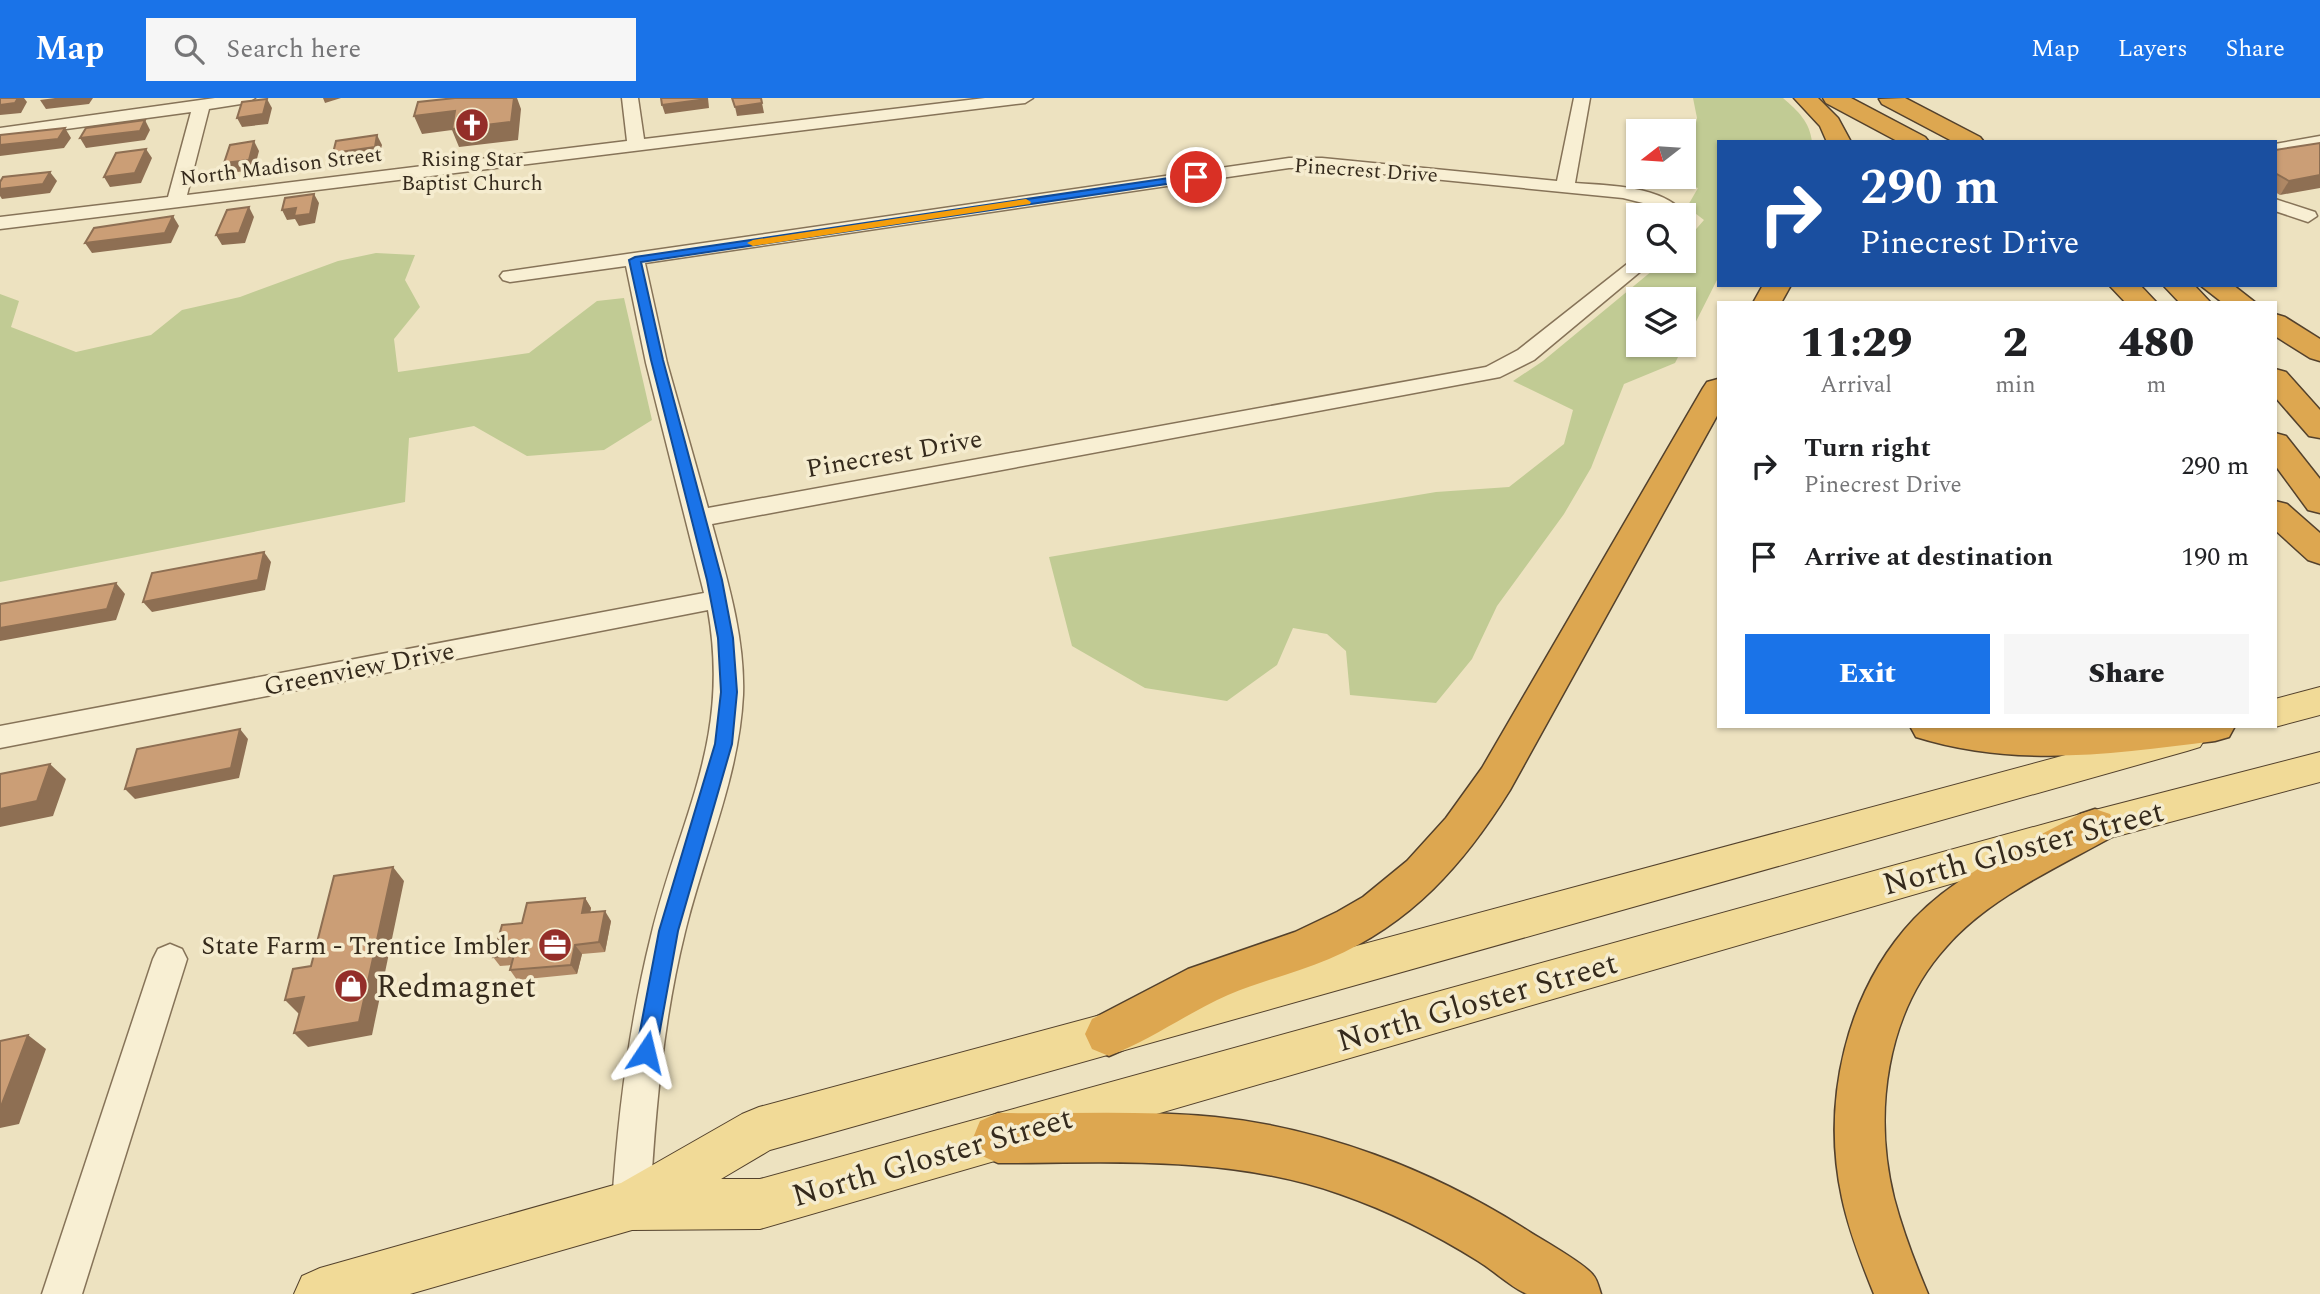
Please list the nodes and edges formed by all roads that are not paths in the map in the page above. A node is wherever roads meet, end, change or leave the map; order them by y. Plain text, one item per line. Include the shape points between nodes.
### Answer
1 (247, 98) edge
2 (630, 98) edge
3 (1025, 98) edge
4 (1582, 98) edge
5 (1805, 98) edge
6 (1834, 98) edge
7 (1889, 98) edge
8 (201, 107) junction
9 (0, 133) edge
10 (1838, 140) edge
11 (1913, 140) edge
12 (1968, 140) edge
13 (2320, 141) edge
14 (636, 147) junction
15 (2277, 149) edge
16 (1565, 188) junction
17 (176, 201) junction
18 (1659, 203) edge
19 (2277, 206) edge
20 (2316, 218) edge
21 (0, 223) edge
22 (635, 260) junction
23 (1628, 273) edge
24 (510, 276) dead end
25 (2125, 287) edge
26 (2179, 287) edge
27 (2217, 287) edge
28 (2141, 301) edge
29 (2195, 301) edge
30 (2239, 301) edge
31 (2277, 324) edge
32 (2320, 352) edge
33 (2277, 380) edge
34 (1717, 390) edge
35 (2320, 429) edge
36 (2277, 446) edge
37 (2320, 502) edge
38 (2277, 514) edge
39 (699, 518) junction
40 (2320, 552) edge
41 (718, 599) junction
42 (1941, 728) edge
43 (2198, 728) edge
44 (2218, 728) edge
45 (0, 737) edge
46 (2319, 768) edge
47 (2095, 826) junction
48 (170, 959) dead end
49 (1109, 1034) junction
50 (998, 1138) junction
51 (631, 1205) junction
52 (383, 1284) edge
53 (62, 1294) edge
54 (320, 1294) edge
55 (1574, 1294) edge
56 (1900, 1294) edge

1 - 8 street
2 - 14 street
3 - 14 street, North Madison Street
4 - 16 street
5 - 10 highway via 1830,123
6 - 11 highway
7 - 12 highway
8 - 9 street
8 - 17 street
13 - 15 street
14 - 17 street, North Madison Street
16 - 18 street, Pinecrest Drive
16 - 22 street, Pinecrest Drive via 1289,163
17 - 21 street, North Madison Street
19 - 20 street
22 - 24 street, Pinecrest Drive
22 - 39 street
23 - 39 street, Pinecrest Drive via 1526,355 1492,372
25 - 28 highway
26 - 29 highway
27 - 30 highway
31 - 32 highway
33 - 35 highway
34 - 49 highway via 1496,779 1426,873 1379,910 1324,940 1218,978
36 - 37 highway
38 - 40 highway
39 - 41 street
41 - 45 street, Greenview Drive
41 - 51 street via 729,669 726,726 659,974 637,1104
42 - 43 highway via 2004,740 2076,742
44 - 49 main road, North Gloster Street
46 - 47 main road, North Gloster Street
47 - 50 main road, North Gloster Street
47 - 56 highway via 1987,886 1955,911 1929,934 1885,1001 1871,1035 1860,1120 1864,1179
48 - 53 street
49 - 51 main road, North Gloster Street via 759,1130
50 - 51 main road, North Gloster Street via 760,1204
50 - 55 highway via 1166,1139 1247,1146 1311,1161 1378,1181 1444,1210 1514,1250
51 - 52 main road, North Gloster Street
52 - 54 main road, North Gloster Street

